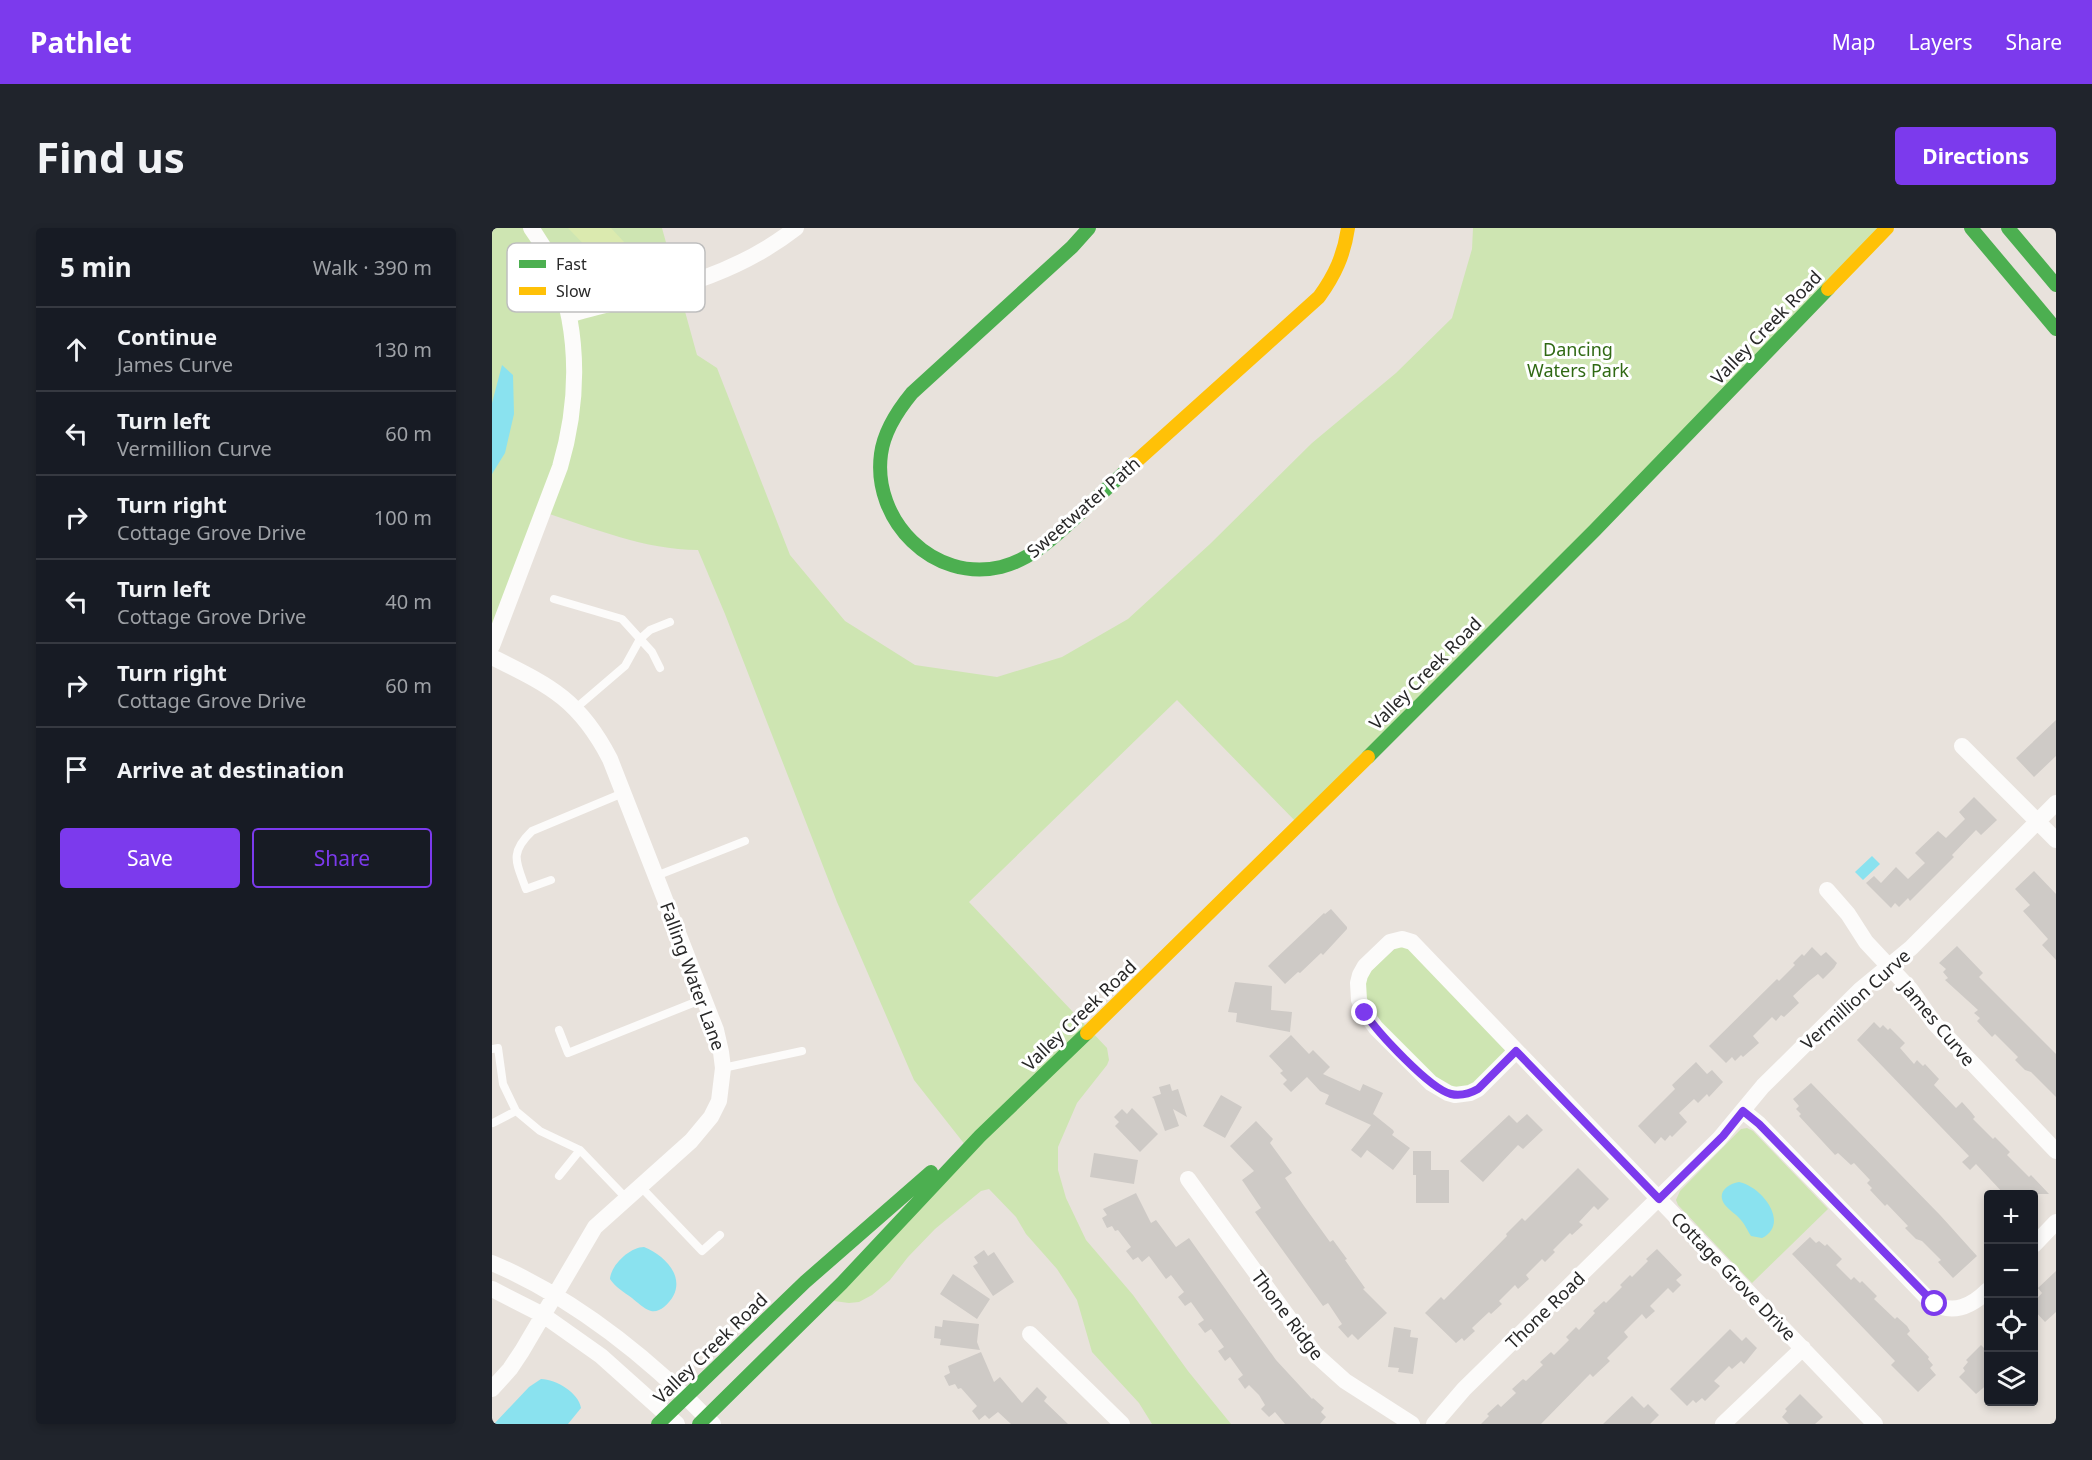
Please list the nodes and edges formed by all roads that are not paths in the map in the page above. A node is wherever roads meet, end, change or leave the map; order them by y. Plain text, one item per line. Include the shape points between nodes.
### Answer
1 (531, 228) edge
2 (796, 228) edge
3 (1089, 228) edge
4 (1348, 228) edge
5 (1887, 228) edge
6 (1971, 228) edge
7 (2008, 228) edge
8 (540, 243) edge
9 (705, 277) edge
10 (2056, 285) edge
11 (568, 312) edge
12 (581, 312) edge
13 (569, 315) junction
14 (2056, 329) edge
15 (554, 598) dead end
16 (670, 622) dead end
17 (640, 639) junction
18 (492, 646) edge
19 (492, 657) edge
20 (660, 668) dead end
21 (576, 708) junction
22 (1962, 746) dead end
23 (623, 793) junction
24 (2056, 803) edge
25 (2038, 822) junction
26 (2056, 840) edge
27 (745, 841) dead end
28 (656, 876) junction
29 (551, 880) dead end
30 (1827, 890) dead end
31 (1889, 966) junction
32 (703, 999) junction
33 (559, 1030) dead end
34 (492, 1049) edge
35 (1516, 1051) junction
36 (802, 1052) dead end
37 (723, 1068) junction
38 (516, 1111) junction
39 (1743, 1111) junction
40 (493, 1123) edge
41 (980, 1136) junction
42 (580, 1150) junction
43 (2056, 1151) edge
44 (559, 1176) dead end
45 (1188, 1179) dead end
46 (640, 1186) junction
47 (626, 1198) junction
48 (1659, 1199) junction
49 (2056, 1222) edge
50 (720, 1235) dead end
51 (2035, 1244) edge
52 (492, 1263) edge
53 (492, 1289) edge
54 (555, 1294) junction
55 (1984, 1294) edge
56 (543, 1315) junction
57 (1030, 1334) dead end
58 (1803, 1348) junction
59 (492, 1389) edge
60 (686, 1397) junction
61 (667, 1421) edge
62 (706, 1422) edge
63 (1122, 1424) edge
64 (1412, 1424) edge
65 (1434, 1424) edge
66 (1723, 1424) edge
67 (1875, 1424) edge

1 - 8 street
2 - 9 street
3 - 4 main road, Sweetwater Path via 897,411 881,452 884,499 894,522 909,541 932,557 979,570 1020,561 1039,550 1319,297 1346,249
5 - 41 main road, Valley Creek Road via 1544,581
6 - 14 main road
7 - 10 main road
11 - 13 street
12 - 13 street
13 - 18 street via 574,354 567,442
15 - 17 lane via 622,619
16 - 17 lane
17 - 20 lane
17 - 21 lane via 625,666
19 - 21 street, Falling Water Lane via 539,680
21 - 23 street, Falling Water Lane via 600,738
22 - 25 street
23 - 28 street, Falling Water Lane
23 - 29 lane via 532,831 523,840 516,860 526,889
24 - 25 street, Vermillion Curve
25 - 26 street
25 - 31 street, Vermillion Curve
27 - 28 lane
28 - 32 street, Falling Water Lane
30 - 31 street, James Curve
31 - 39 street, Vermillion Curve via 1767,1082
31 - 43 street, James Curve via 1939,1029
32 - 33 lane via 568,1053
32 - 37 street, Falling Water Lane via 716,1030
34 - 38 lane via 498,1048 504,1084
35 - 35 street, Cottage Grove Drive via 1409,940 1390,942 1363,970 1358,983 1359,1000 1370,1021 1431,1083 1448,1094 1462,1095 1478,1089
35 - 48 street, Cottage Grove Drive
36 - 37 lane
37 - 46 street, Falling Water Lane via 719,1101 711,1118
38 - 40 lane
38 - 42 lane via 540,1131
39 - 48 street, Vermillion Curve
39 - 55 street via 1932,1303 1959,1309
41 - 60 main road, Valley Creek Road via 847,1244
41 - 62 main road, Valley Creek Road
42 - 44 lane
42 - 47 lane
45 - 64 street, Thone Ridge via 1315,1354 1345,1382
46 - 47 street, Falling Water Lane
46 - 50 lane via 702,1251
47 - 54 street, Falling Water Lane via 595,1227
48 - 58 street, Cottage Grove Drive
48 - 65 street, Thone Road via 1464,1389
49 - 51 street
52 - 54 street
53 - 56 street
54 - 56 street, Falling Water Lane
54 - 60 street via 620,1340
56 - 59 street, Falling Water Lane via 510,1369
56 - 61 street via 601,1356
57 - 63 street
58 - 66 street
58 - 67 street, Cottage Grove Drive
60 - 61 main road, Valley Creek Road
60 - 62 street

